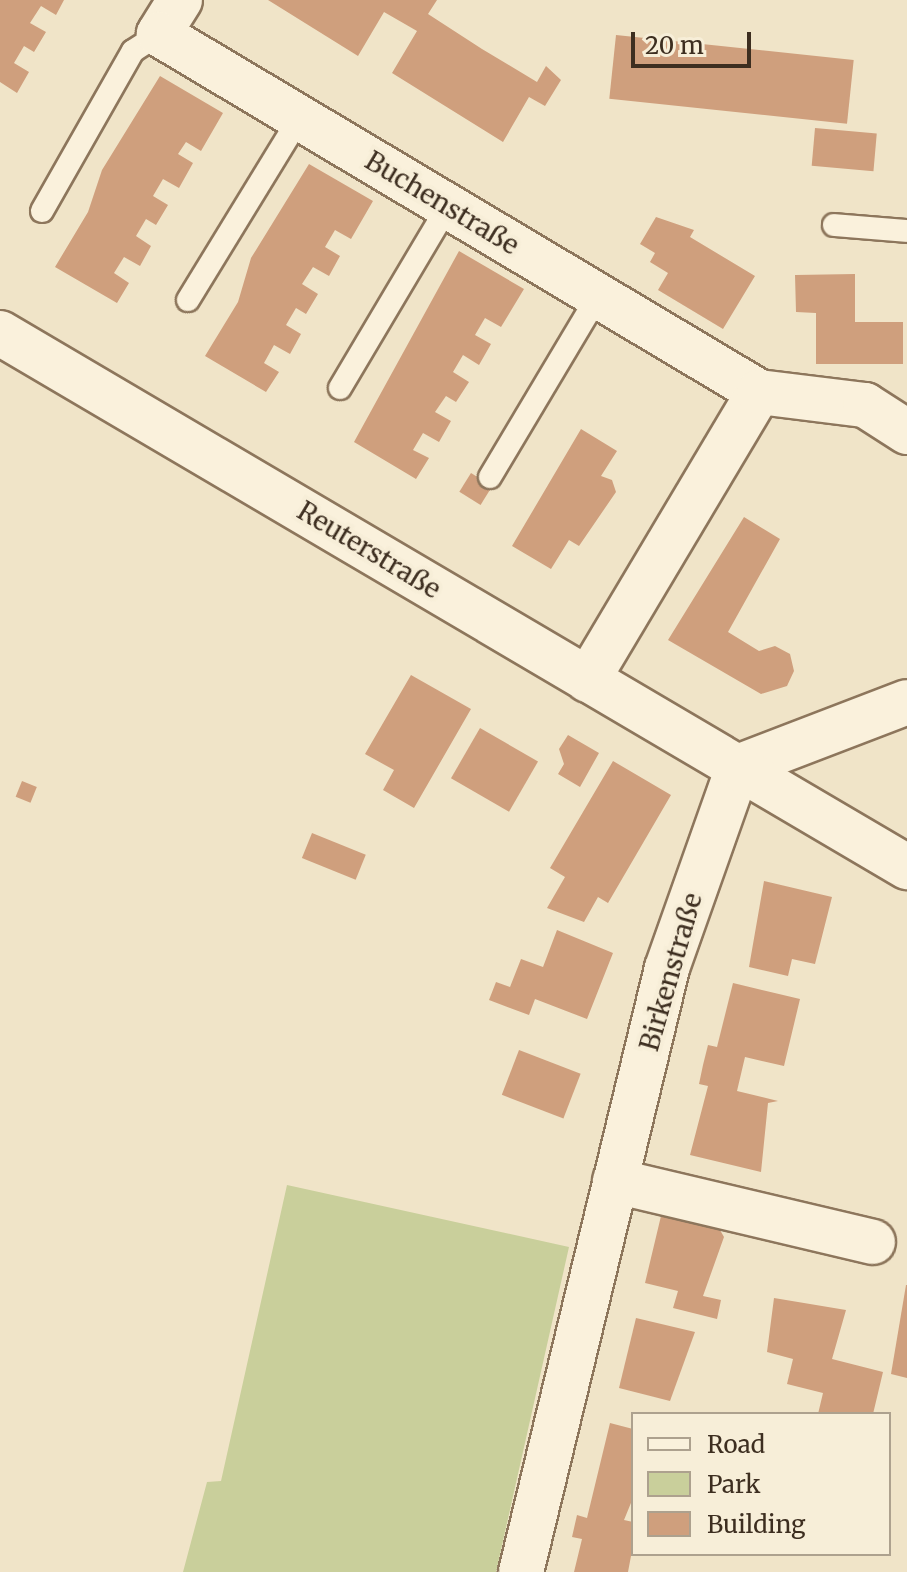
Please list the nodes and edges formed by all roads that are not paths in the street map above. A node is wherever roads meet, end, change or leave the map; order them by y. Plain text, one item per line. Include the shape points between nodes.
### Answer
1 (170, 17) edge
2 (300, 117) junction
3 (448, 206) junction
4 (42, 211) dead end
5 (834, 225) dead end
6 (907, 231) edge
7 (598, 296) junction
8 (188, 300) dead end
9 (0, 333) edge
10 (340, 388) dead end
11 (759, 392) junction
12 (907, 432) edge
13 (490, 477) dead end
14 (587, 680) junction
15 (907, 702) edge
16 (738, 767) junction
17 (907, 867) edge
18 (615, 1181) junction
19 (873, 1242) dead end
20 (521, 1572) edge

1 - 2 street, Buchenstraße
1 - 4 lane via 133,51
2 - 3 street, Buchenstraße
2 - 8 lane
3 - 7 street, Buchenstraße
3 - 10 lane
5 - 6 lane
7 - 11 street, Buchenstraße
7 - 13 lane
9 - 14 street, Reuterstraße
11 - 12 street, Buchenstraße via 865,405
11 - 14 street
14 - 16 street, Reuterstraße
15 - 16 street
16 - 17 street, Reuterstraße
16 - 18 street, Birkenstraße via 667,968
18 - 19 street
18 - 20 street, Birkenstraße

